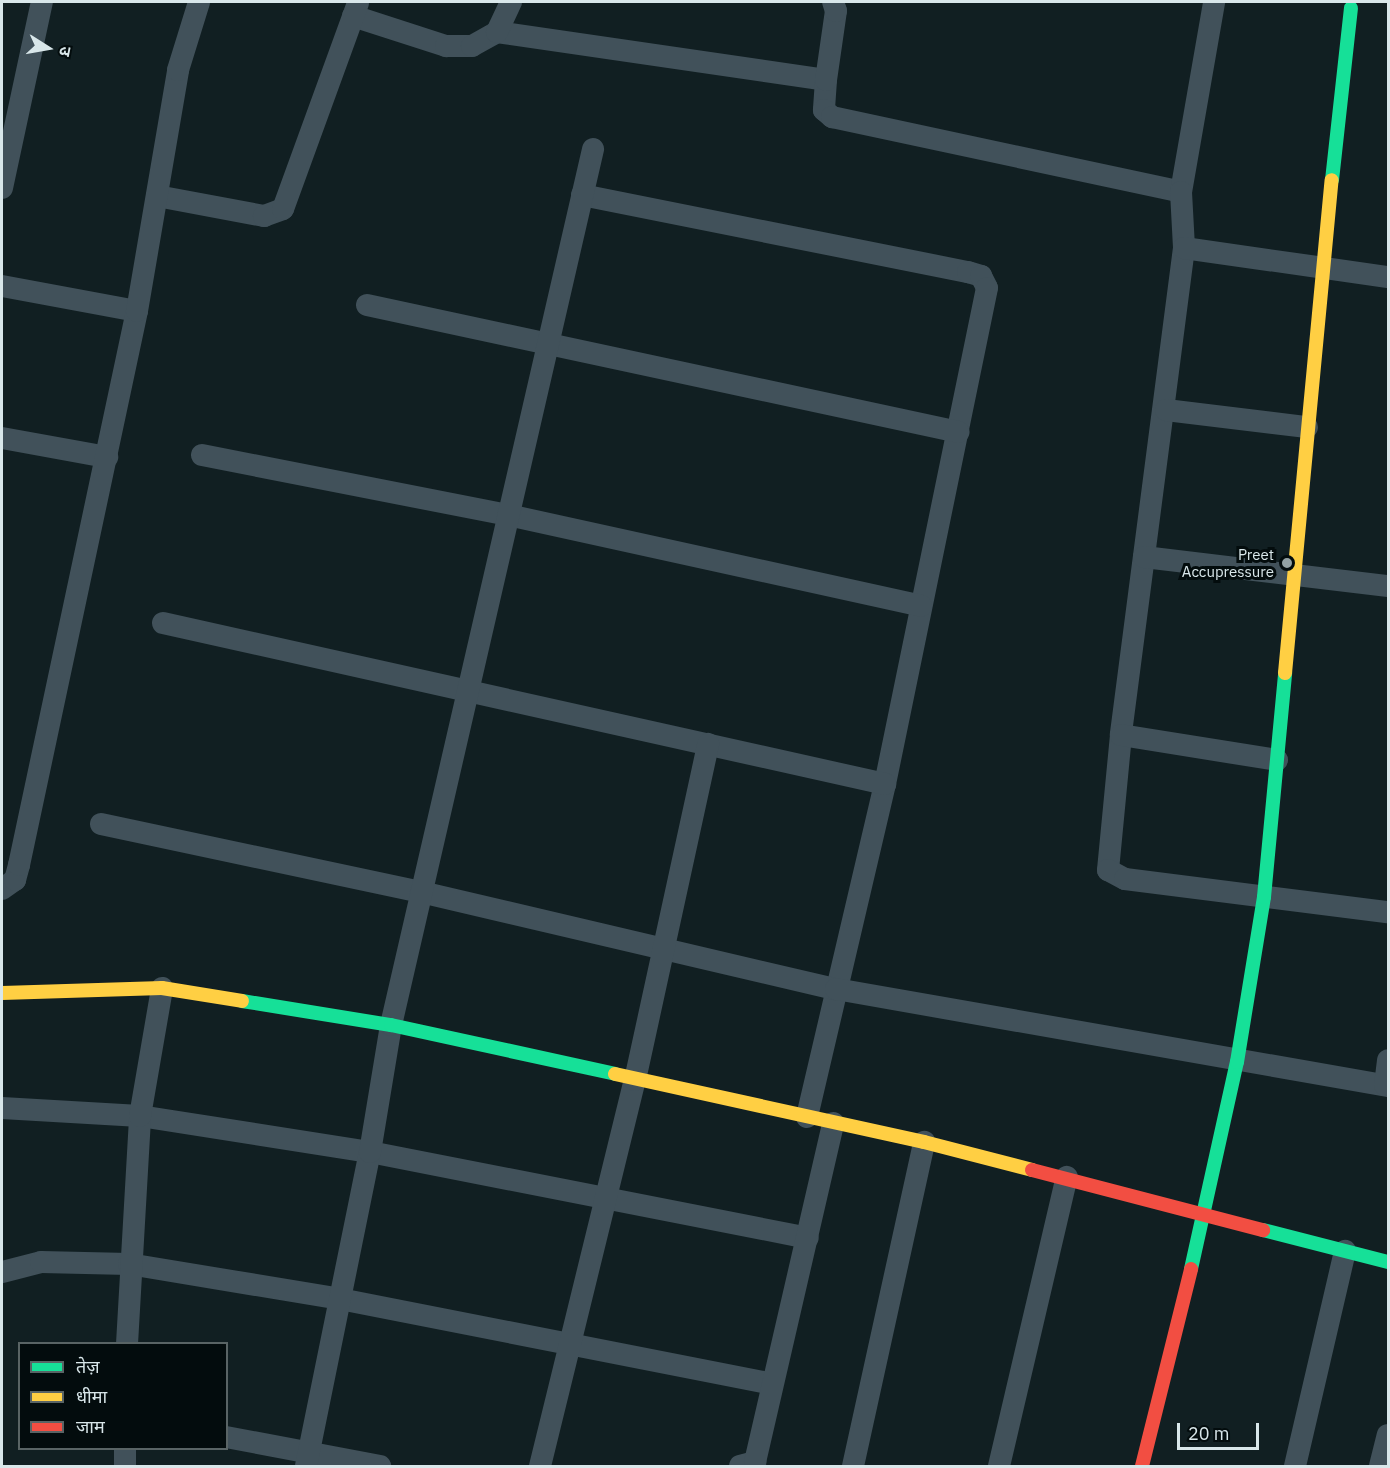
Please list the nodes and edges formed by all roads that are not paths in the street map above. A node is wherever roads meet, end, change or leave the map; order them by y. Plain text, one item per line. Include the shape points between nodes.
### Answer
1 (42, 2) edge
2 (199, 2) edge
3 (512, 2) edge
4 (833, 2) edge
5 (1214, 2) edge
6 (1351, 8) dead end
7 (356, 9) edge
8 (497, 32) junction
9 (826, 80) junction
10 (593, 149) dead end
11 (2, 188) edge
12 (1181, 192) junction
13 (582, 195) junction
14 (158, 196) junction
15 (1184, 248) junction
16 (1322, 269) junction
17 (1389, 277) edge
18 (2, 286) edge
19 (367, 305) dead end
20 (136, 311) junction
21 (548, 341) junction
22 (1166, 410) junction
23 (1307, 427) junction
24 (959, 432) junction
25 (2, 438) edge
26 (202, 455) dead end
27 (107, 457) junction
28 (508, 515) junction
29 (1144, 557) junction
30 (1293, 577) junction
31 (1389, 586) edge
32 (921, 606) junction
33 (163, 623) dead end
34 (468, 691) junction
35 (1121, 735) junction
36 (708, 744) junction
37 (1277, 760) junction
38 (885, 784) junction
39 (101, 824) dead end
40 (2, 889) edge
41 (421, 892) junction
42 (1264, 897) junction
43 (1389, 912) edge
44 (663, 948) junction
45 (162, 988) junction
46 (836, 989) junction
47 (2, 993) edge
48 (391, 1025) junction
49 (1389, 1059) edge
50 (1237, 1062) junction
51 (635, 1080) junction
52 (1387, 1085) edge
53 (2, 1108) edge
54 (140, 1116) junction
55 (807, 1117) junction
56 (833, 1123) junction
57 (924, 1142) junction
58 (370, 1152) junction
59 (1067, 1177) junction
60 (606, 1200) junction
61 (1205, 1212) junction
62 (808, 1238) junction
63 (1345, 1251) junction
64 (1389, 1262) edge
65 (129, 1264) junction
66 (2, 1272) edge
67 (340, 1299) junction
68 (127, 1342) edge
69 (570, 1344) junction
70 (772, 1383) junction
71 (1389, 1435) edge
72 (228, 1438) edge
73 (125, 1450) edge
74 (308, 1460) edge
75 (750, 1465) edge
76 (125, 1467) edge
77 (380, 1467) edge
78 (540, 1467) edge
79 (853, 1467) edge
80 (999, 1467) edge
81 (1142, 1467) edge
82 (1295, 1467) edge
83 (1380, 1467) edge

1 - 11 street
2 - 14 street via 178,70
3 - 8 street
4 - 9 street via 836,11
5 - 12 street
6 - 16 street
7 - 8 street via 446,46 472,46
7 - 14 street via 283,208 264,216
8 - 9 street
9 - 12 street via 824,110 832,117
10 - 13 street
12 - 15 street
13 - 21 street
13 - 24 street via 981,276 987,288 986,304
14 - 20 street
15 - 16 street
15 - 22 street
16 - 17 street
16 - 23 street
18 - 20 street
19 - 21 street
20 - 27 street
21 - 24 street
21 - 28 street
22 - 23 street
22 - 29 street
23 - 30 street
24 - 32 street
25 - 27 street
26 - 28 street
27 - 40 street via 19,865 15,880
28 - 32 street
28 - 34 street
29 - 30 street
29 - 35 street
30 - 31 street
30 - 37 street
32 - 38 street
33 - 34 street
34 - 36 street
34 - 41 street
35 - 37 street
35 - 42 street via 1108,870 1125,879
36 - 38 street
36 - 44 street
37 - 42 street
38 - 46 street
39 - 41 street
41 - 44 street
41 - 48 street
42 - 43 street
42 - 50 street
44 - 46 street
44 - 51 street
45 - 47 street
45 - 48 street
45 - 54 street
46 - 50 street
46 - 55 street
48 - 51 street
48 - 58 street
49 - 52 street
50 - 52 street
50 - 61 street
51 - 55 street
51 - 60 street
53 - 54 street
54 - 58 street
54 - 65 street
55 - 56 street
56 - 57 street
56 - 62 street
57 - 59 street
57 - 79 street
58 - 60 street
58 - 67 street
59 - 61 street
59 - 80 street
60 - 62 street
60 - 69 street
61 - 63 street
61 - 81 street
62 - 70 street
63 - 64 street
63 - 82 street
65 - 66 street via 41,1262
65 - 67 street
65 - 68 street
67 - 69 street
67 - 74 street
69 - 70 street
69 - 78 street
70 - 75 street
71 - 83 street
72 - 74 street
73 - 76 street
74 - 77 street

